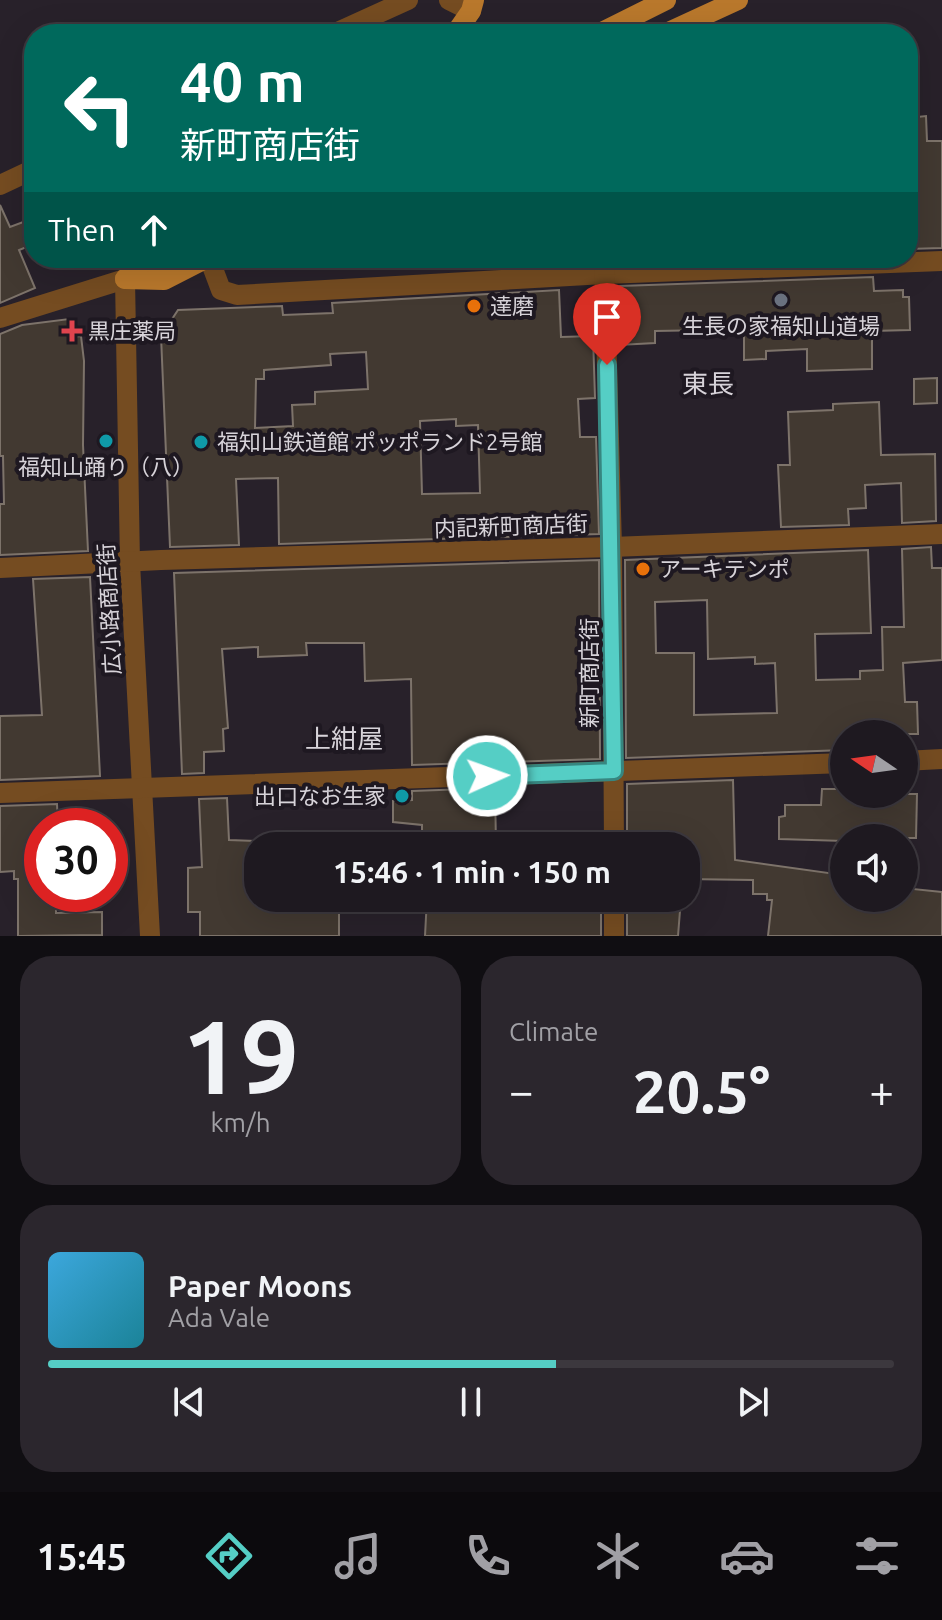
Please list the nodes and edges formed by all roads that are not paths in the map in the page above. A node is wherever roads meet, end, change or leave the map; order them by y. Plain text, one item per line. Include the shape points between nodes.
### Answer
1 (408, 0) edge
2 (449, 0) edge
3 (666, 0) edge
4 (738, 0) edge
5 (472, 5) edge
6 (355, 24) edge
7 (461, 24) edge
8 (618, 24) edge
9 (686, 24) edge
10 (24, 174) edge
11 (0, 185) edge
12 (918, 261) edge
13 (942, 261) edge
14 (125, 268) edge
15 (188, 268) edge
16 (212, 268) edge
17 (580, 268) edge
18 (605, 268) edge
19 (0, 318) edge
20 (942, 534) edge
21 (612, 547) junction
22 (130, 563) junction
23 (0, 568) edge
24 (942, 759) edge
25 (918, 760) edge
26 (830, 763) edge
27 (614, 771) junction
28 (144, 788) junction
29 (0, 793) edge
30 (614, 832) edge
31 (614, 912) edge
32 (150, 936) edge
33 (614, 936) edge

1 - 6 street
2 - 5 street
3 - 8 main road
4 - 9 main road
5 - 7 main road
10 - 11 street
12 - 13 street
14 - 15 main road via 164,280
14 - 19 street
14 - 22 street, 広小路商店街
16 - 17 street via 221,290 237,295
18 - 21 street, 新町商店街
20 - 21 street, 内記新町商店街
21 - 22 street, 内記新町商店街
21 - 27 street, 新町商店街
22 - 23 street, 内記新町商店街
22 - 28 street, 広小路商店街
24 - 25 street
26 - 27 street
27 - 28 street
27 - 30 street, 新町商店街
28 - 29 street
28 - 32 street, 広小路商店街
31 - 33 street

